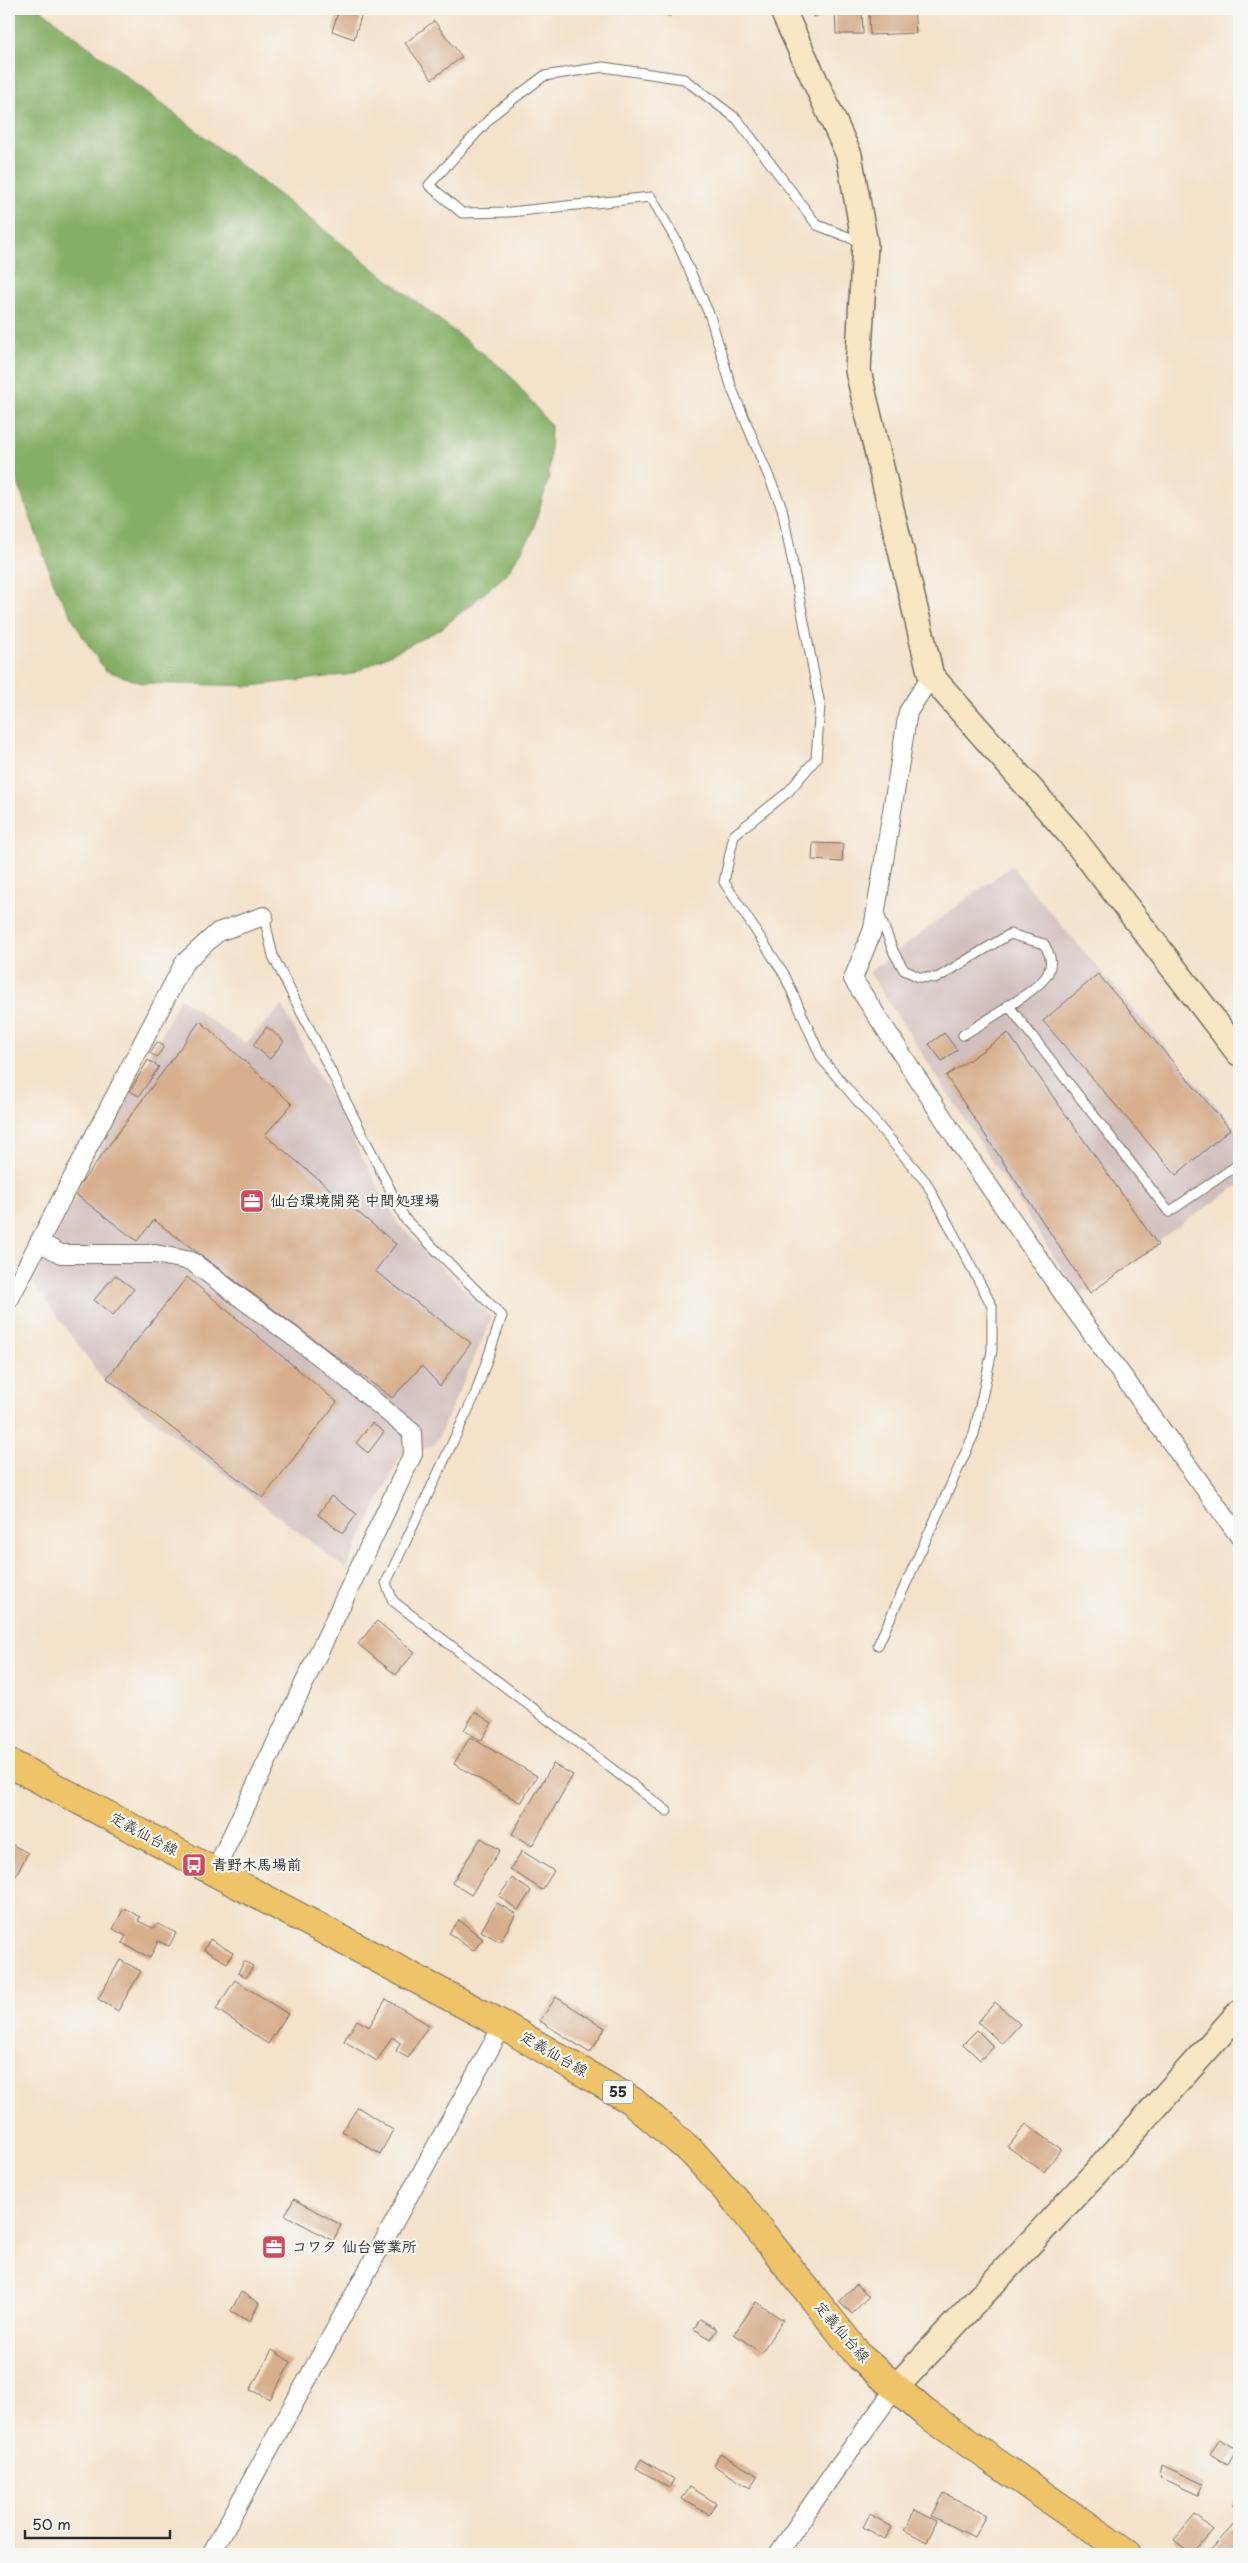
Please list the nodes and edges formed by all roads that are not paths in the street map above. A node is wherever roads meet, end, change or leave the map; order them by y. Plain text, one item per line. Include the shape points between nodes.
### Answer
1 (782, 9) edge
2 (865, 244) junction
3 (931, 676) junction
4 (877, 909) junction
5 (264, 916) joint
6 (1008, 1006) junction
7 (964, 1035) dead end
8 (1239, 1053) edge
9 (1236, 1166) dead end
10 (38, 1242) junction
11 (9, 1300) edge
12 (1239, 1536) edge
13 (878, 1644) dead end
14 (9, 1763) edge
15 (667, 1811) dead end
16 (216, 1872) junction
17 (1239, 2013) edge
18 (503, 2025) junction
19 (897, 2386) junction
20 (211, 2554) edge
21 (778, 2554) edge
22 (1127, 2554) edge

1 - 2 street via 849,155
2 - 3 street via 858,371
2 - 13 lane via 817,225 737,119 684,78 603,67 544,76 495,113 429,185 462,213 510,212 650,197 676,240 710,316 732,389 782,508 820,705 816,759 788,792 734,835 724,882 784,974 822,1059 926,1182 992,1306 992,1351 974,1434
3 - 4 street via 908,712
3 - 8 street via 1070,834
4 - 6 lane via 904,970 919,977 937,978 1010,934 1044,944 1051,957 1048,975
4 - 12 street via 873,929 853,979 960,1144 1066,1298
5 - 10 street via 218,932 184,963
5 - 15 lane via 273,956 405,1219 502,1316 475,1395 386,1583 393,1601
6 - 7 lane
6 - 9 lane via 1169,1212
10 - 11 street
10 - 16 street via 61,1254 155,1254 192,1261 319,1356 412,1432 413,1454
14 - 16 main road, 定義仙台線 / 55
16 - 18 main road, 定義仙台線 / 55
17 - 19 street via 1115,2152
18 - 19 main road, 定義仙台線 / 55 via 632,2101 694,2153 738,2203 860,2357
18 - 20 street
19 - 21 street
19 - 22 main road, 定義仙台線 / 55 via 944,2427

